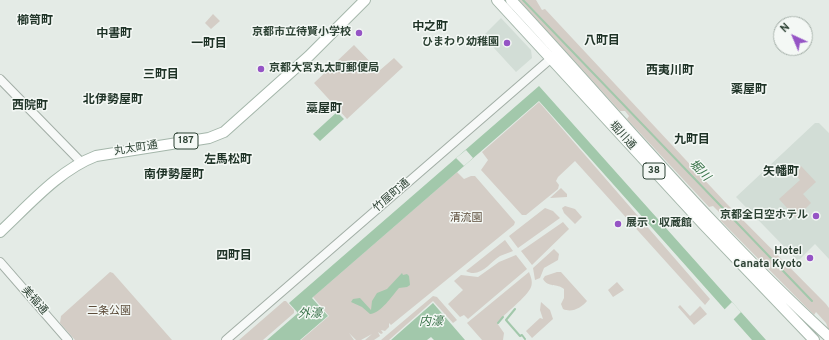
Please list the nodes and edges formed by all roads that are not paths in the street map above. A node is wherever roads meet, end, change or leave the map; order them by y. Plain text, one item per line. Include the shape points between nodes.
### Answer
1 (365, 0) edge
2 (497, 0) edge
3 (511, 0) edge
4 (555, 55) junction
5 (0, 79) edge
6 (81, 162) junction
7 (0, 232) edge
8 (0, 262) edge
9 (829, 338) edge
10 (68, 340) edge
11 (226, 340) edge
12 (814, 340) edge

1 - 6 main road, 丸太町通 / 187 via 303,61 224,132 209,138 96,156
2 - 4 main road, 堀川通 / 38
3 - 4 main road, 堀川通 / 38
4 - 9 main road, 堀川通 / 38 via 730,240
4 - 11 street, 竹屋町通
4 - 12 main road, 堀川通 / 38 via 708,229
5 - 6 street
6 - 7 main road, 丸太町通 / 187
8 - 10 street, 美福通

